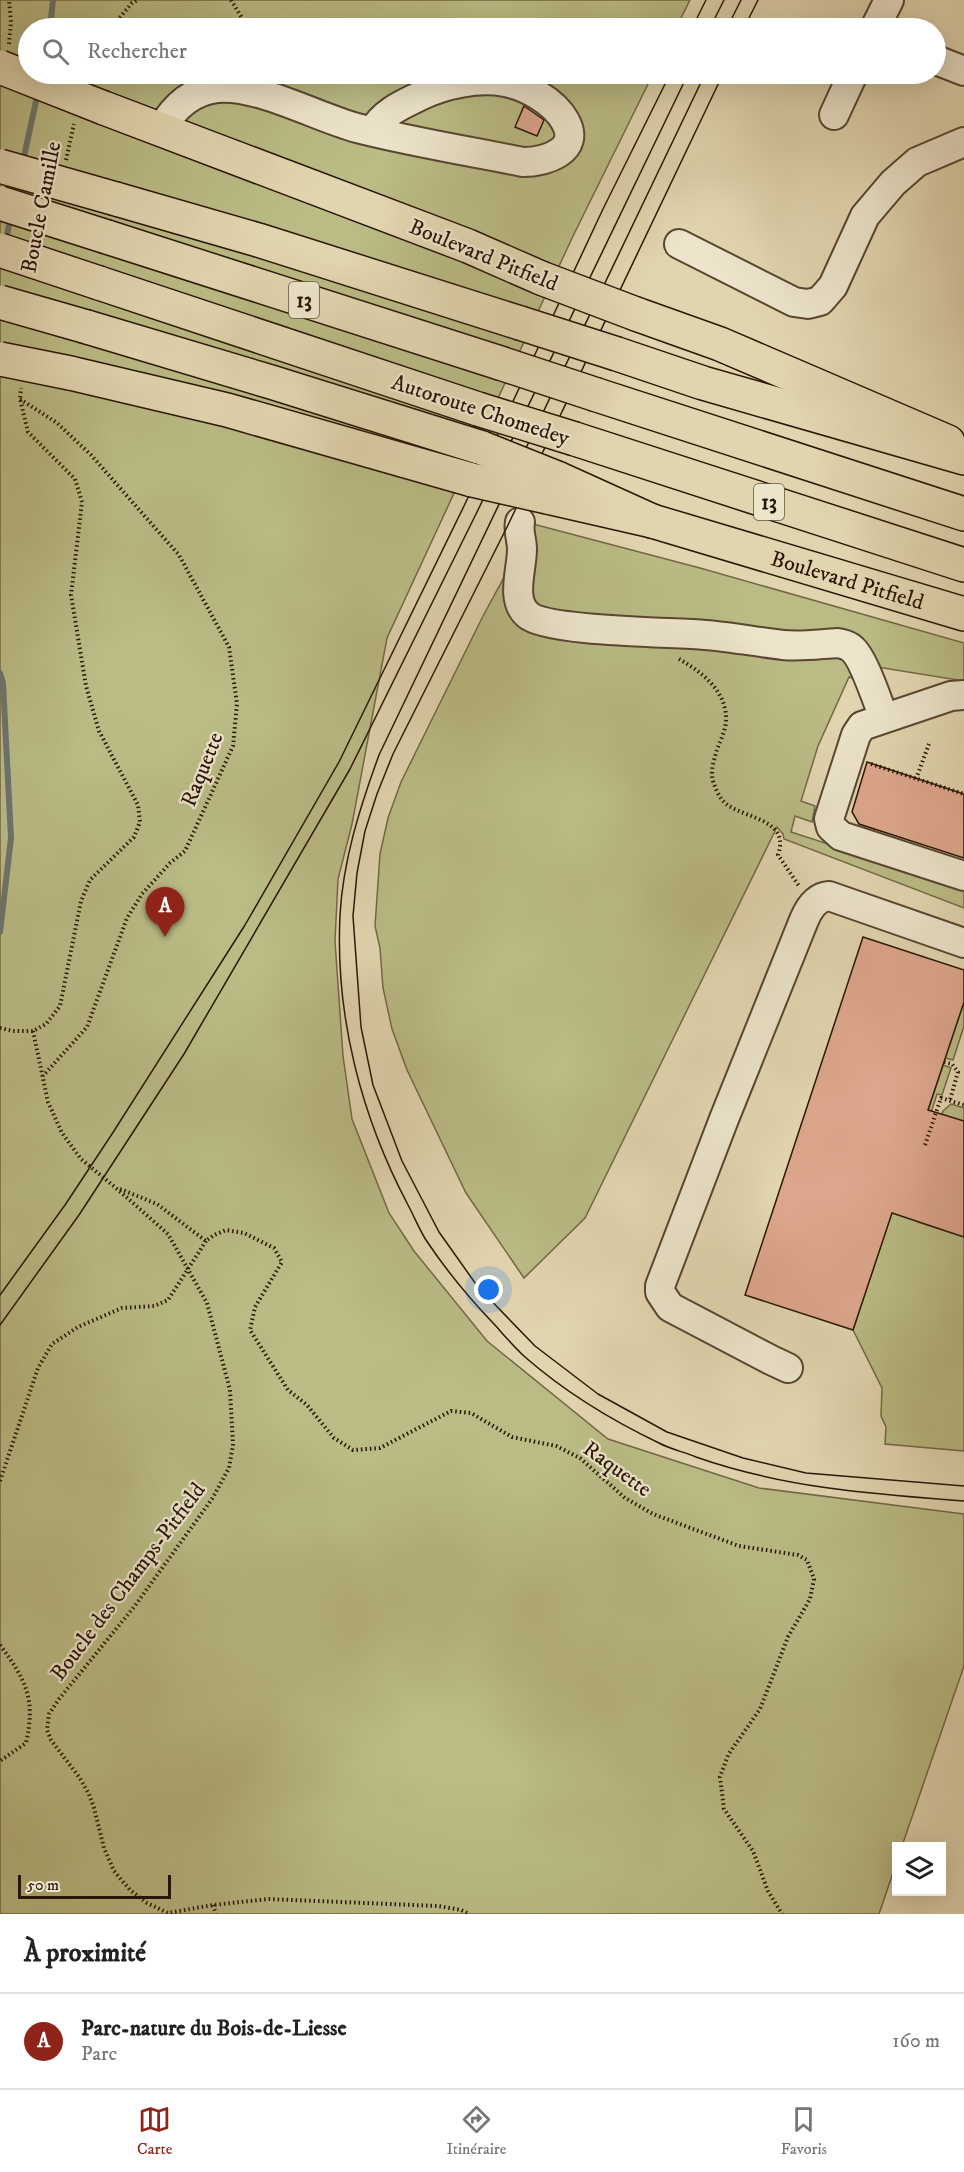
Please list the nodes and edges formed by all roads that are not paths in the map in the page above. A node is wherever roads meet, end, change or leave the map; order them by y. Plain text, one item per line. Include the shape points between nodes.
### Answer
1 (889, 0) edge
2 (880, 18) edge
3 (946, 64) edge
4 (0, 67) edge
5 (964, 71) edge
6 (18, 77) edge
7 (32, 84) edge
8 (457, 84) edge
9 (511, 84) edge
10 (849, 84) edge
11 (834, 115) dead end
12 (161, 130) junction
13 (373, 131) junction
14 (964, 142) edge
15 (0, 166) edge
16 (0, 203) edge
17 (679, 243) dead end
18 (0, 250) edge
19 (0, 302) edge
20 (0, 359) edge
21 (964, 449) edge
22 (964, 458) edge
23 (552, 487) junction
24 (964, 514) edge
25 (520, 522) dead end
26 (964, 565) edge
27 (964, 614) edge
28 (964, 695) edge
29 (884, 718) junction
30 (964, 876) edge
31 (964, 943) edge
32 (788, 1368) dead end

1 - 2 lane
3 - 5 lane
4 - 6 main road, Boulevard Pitfield, bridge
7 - 12 main road, Boulevard Pitfield, bridge via 89,114
8 - 13 lane via 430,91 388,113
9 - 13 lane via 542,98 565,121 568,138 562,151 536,162 523,162
10 - 11 lane
12 - 13 lane via 169,116 190,97 216,88 233,88
12 - 21 main road, Boulevard Pitfield, bridge via 720,344
14 - 17 lane via 917,162 893,183 865,216 833,286 820,301 794,302
15 - 22 main road, bridge via 258,240 704,383
16 - 24 main road, 13, bridge
18 - 26 main road, Autoroute Chomedey / 13, bridge
19 - 23 main road, bridge via 462,442
20 - 23 main road, bridge via 187,399 447,473
23 - 27 main road, Boulevard Pitfield via 652,521
25 - 29 lane via 519,598 534,619 783,645 838,643 851,648 859,657
28 - 29 lane
29 - 30 lane via 859,730 832,807 831,827 854,841
31 - 32 lane via 835,898 824,897 812,905 804,920 660,1286 670,1307

